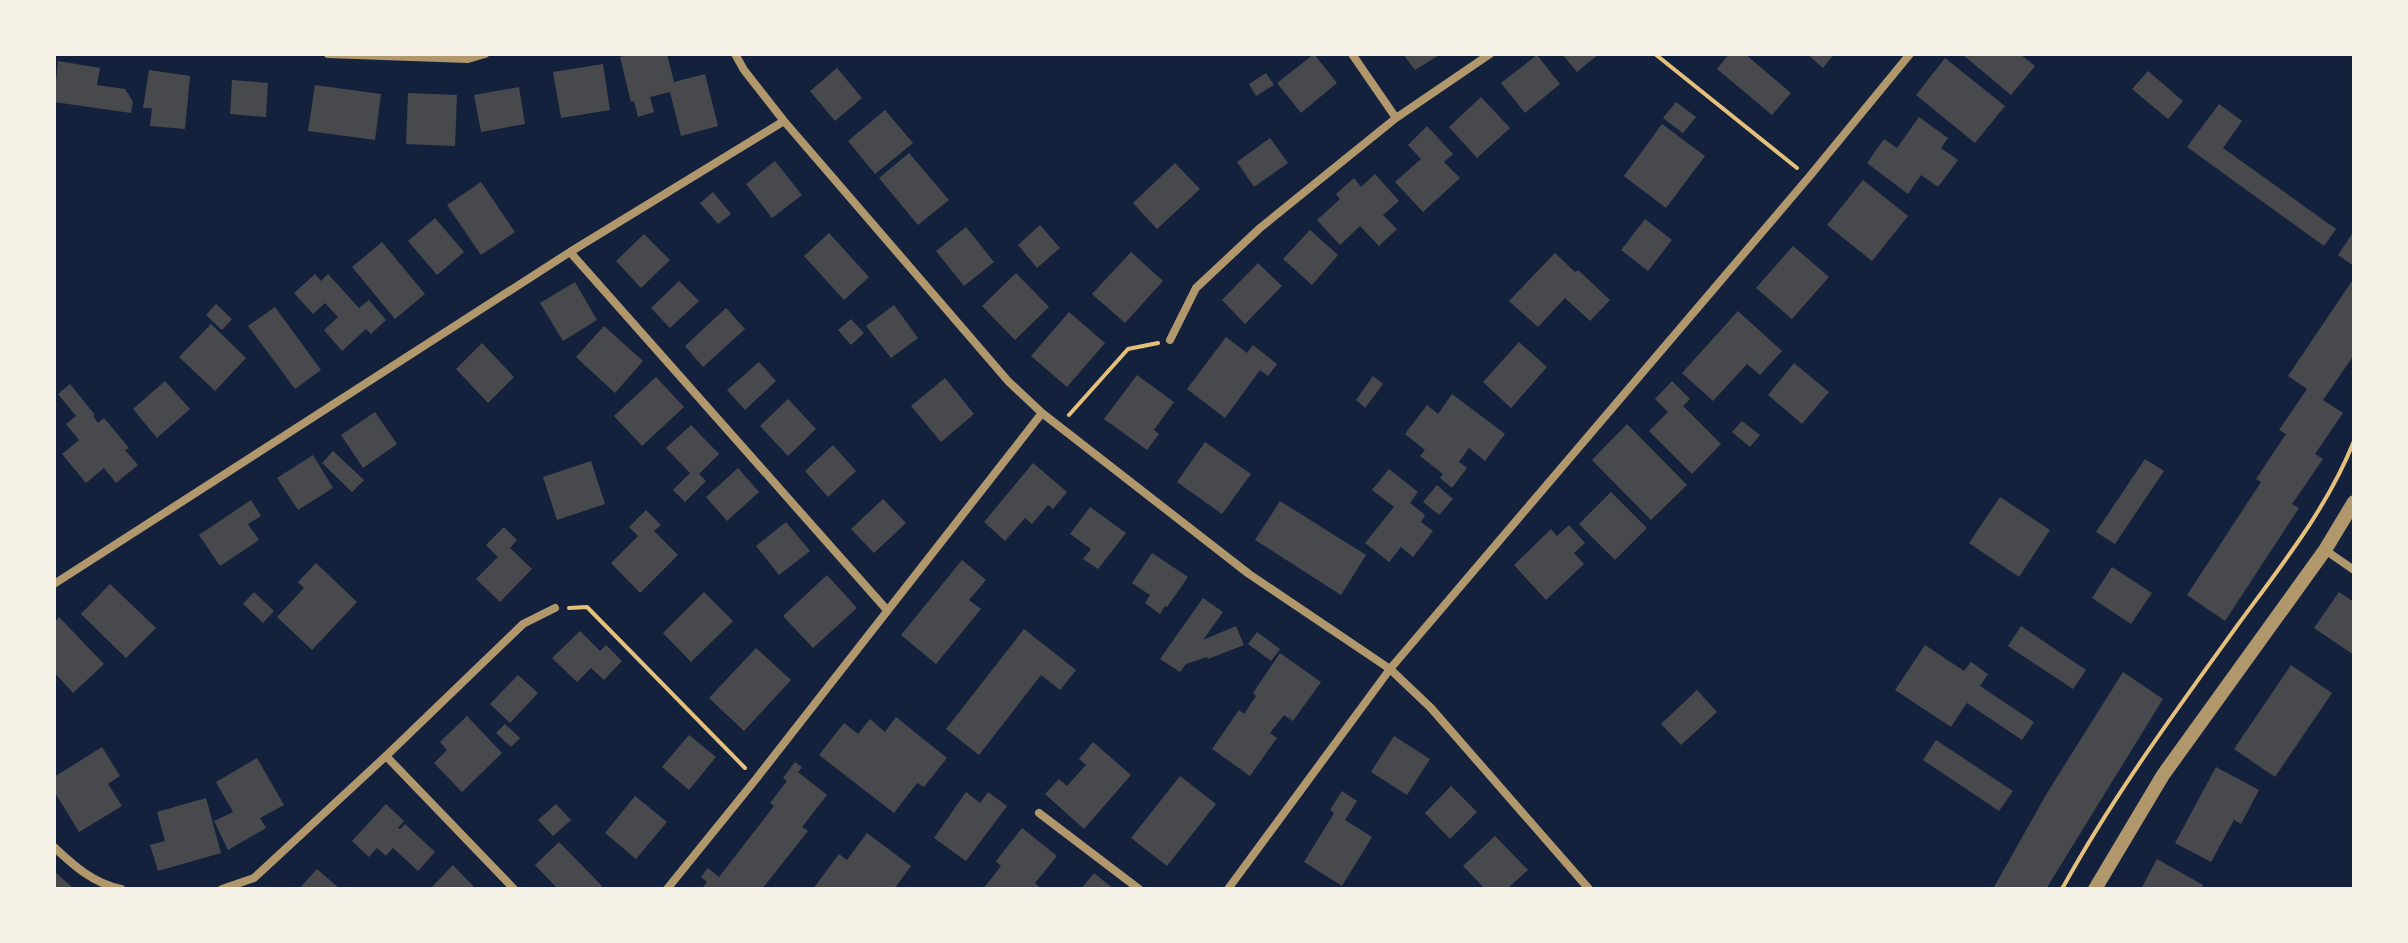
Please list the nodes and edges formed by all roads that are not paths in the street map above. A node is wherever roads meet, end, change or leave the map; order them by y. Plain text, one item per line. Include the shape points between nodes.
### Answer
1 (328, 54) edge
2 (485, 54) edge
3 (735, 54) edge
4 (1352, 54) edge
5 (1490, 54) edge
6 (1910, 54) edge
7 (1396, 118) junction
8 (784, 121) junction
9 (570, 252) junction
10 (1170, 340) road end
11 (1042, 413) junction
12 (2354, 502) edge
13 (2325, 550) junction
14 (2354, 570) edge
15 (54, 584) edge
16 (555, 608) road end
17 (887, 610) junction
18 (1390, 669) junction
19 (386, 756) junction
20 (1039, 813) dead end
21 (54, 847) edge
22 (106, 887) edge
23 (121, 889) edge
24 (222, 889) edge
25 (514, 889) edge
26 (667, 889) edge
27 (1139, 889) edge
28 (1228, 889) edge
29 (1589, 889) edge
30 (2095, 889) edge

1 - 2 street via 468,59
3 - 8 street
4 - 7 street
5 - 7 street
6 - 18 street
7 - 10 street via 1260,228 1196,288
8 - 9 street
8 - 11 street via 1008,381
9 - 15 street
9 - 17 street
11 - 17 street
11 - 18 street via 1249,574
12 - 13 street
13 - 14 street
13 - 30 street via 2163,775
16 - 19 street via 523,624
17 - 26 street
18 - 28 street
18 - 29 street via 1431,708
19 - 24 street via 254,878
19 - 25 street
20 - 27 street
21 - 22 street
22 - 23 street

